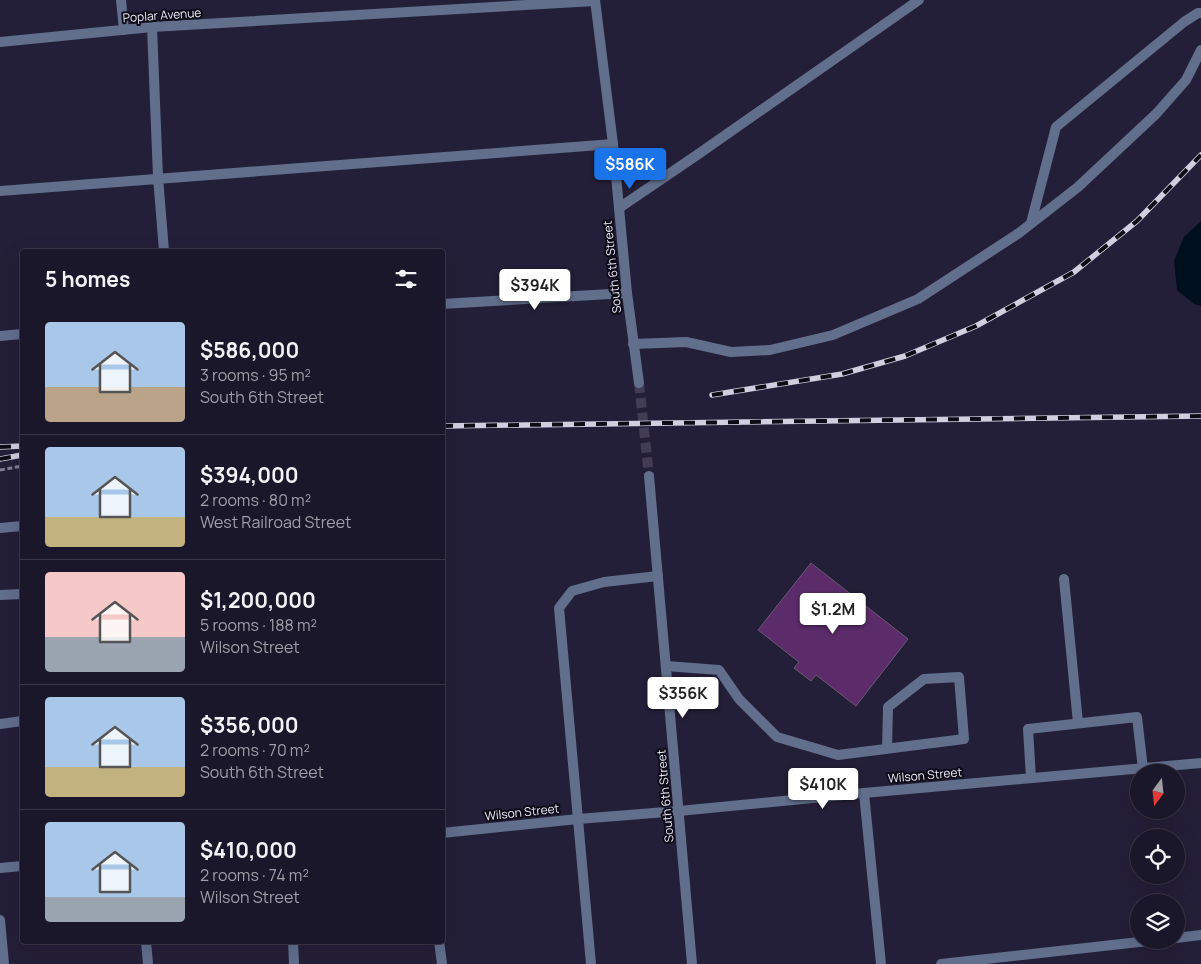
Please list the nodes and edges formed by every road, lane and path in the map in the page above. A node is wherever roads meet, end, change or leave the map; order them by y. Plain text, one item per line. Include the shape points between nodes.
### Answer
1 (121, 0) edge
2 (595, 0) edge
3 (919, 0) edge
4 (1201, 13) edge
5 (152, 27) junction
6 (124, 30) junction
7 (0, 42) edge
8 (1201, 50) edge
9 (613, 144) junction
10 (158, 177) junction
11 (0, 191) edge
12 (619, 208) junction
13 (1031, 223) junction
14 (164, 249) edge
15 (627, 294) junction
16 (445, 304) edge
17 (20, 334) edge
18 (0, 336) edge
19 (633, 344) junction
20 (639, 383) tunnel mouth
21 (20, 466) edge
22 (0, 470) edge
23 (649, 476) tunnel mouth
24 (20, 526) edge
25 (0, 528) edge
26 (658, 576) junction
27 (1064, 579) dead end
28 (20, 594) edge
29 (0, 595) edge
30 (666, 666) junction
31 (20, 721) edge
32 (1078, 723) junction
33 (0, 724) edge
34 (887, 749) junction
35 (1142, 764) edge
36 (1201, 764) edge
37 (1185, 765) edge
38 (1130, 770) edge
39 (1031, 778) junction
40 (864, 793) junction
41 (679, 812) junction
42 (578, 818) junction
43 (445, 833) edge
44 (20, 866) edge
45 (0, 868) edge
46 (0, 920) edge
47 (1201, 935) edge
48 (1185, 937) edge
49 (1130, 943) edge
50 (146, 944) edge
51 (293, 944) edge
52 (439, 944) edge
53 (4, 964) edge
54 (148, 964) edge
55 (294, 964) edge
56 (442, 964) edge
57 (591, 964) edge
58 (692, 964) edge
59 (881, 964) edge
60 (941, 964) edge

1 - 6 street
2 - 5 street, Poplar Avenue
2 - 9 street, South 6th Street
3 - 12 street
4 - 13 street via 1184,22 1056,127
5 - 6 street, Poplar Avenue
5 - 10 street
6 - 7 street, Poplar Avenue
8 - 13 street via 1186,80 1156,114 1078,187
9 - 10 street
9 - 12 street, South 6th Street
10 - 11 street
10 - 14 street
12 - 15 street, South 6th Street
13 - 19 street via 918,299 833,335 770,350 731,352 686,342
15 - 16 street
15 - 19 street, South 6th Street
17 - 18 street
19 - 20 street, South 6th Street
21 - 22 path
23 - 26 street, South 6th Street
24 - 25 street
26 - 30 street, South 6th Street
26 - 42 street via 604,582 572,591 559,608
27 - 32 street
28 - 29 street
30 - 34 street via 719,670 739,699 777,738 838,755
30 - 41 street, South 6th Street
31 - 33 street
32 - 35 street via 1137,718
32 - 39 street via 1028,729
34 - 34 street via 888,708 924,679 959,677 964,739
36 - 37 street, Wilson Street
38 - 39 street, Wilson Street
39 - 40 street, Wilson Street
40 - 41 street, Wilson Street
40 - 59 street
41 - 42 street, Wilson Street
41 - 58 street, South 6th Street
42 - 43 street, Wilson Street
42 - 57 street
44 - 45 street
46 - 53 street
47 - 48 street
49 - 60 street
50 - 54 street
51 - 55 street
52 - 56 street

